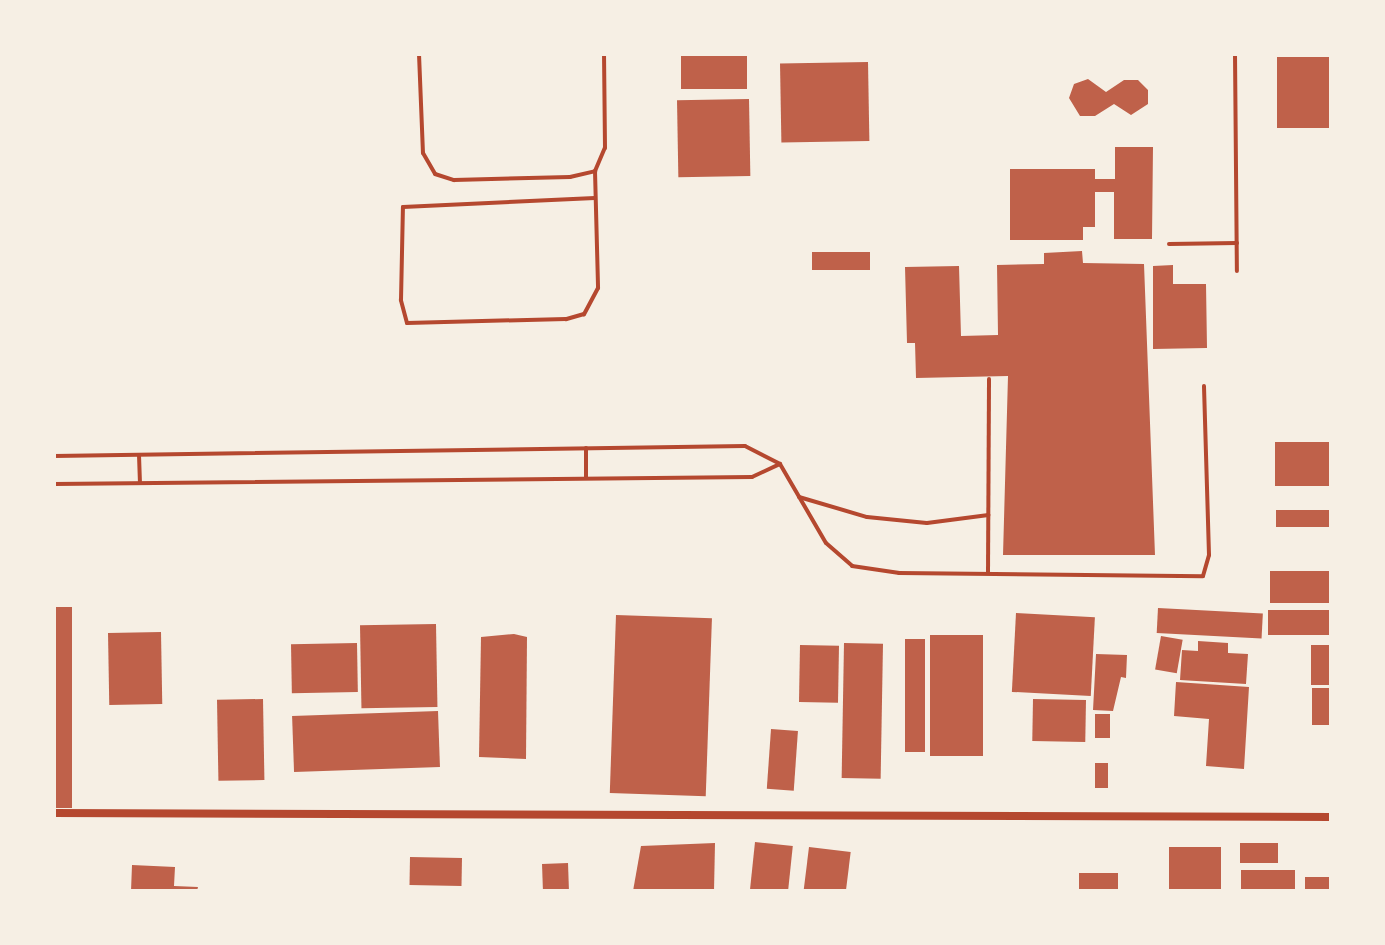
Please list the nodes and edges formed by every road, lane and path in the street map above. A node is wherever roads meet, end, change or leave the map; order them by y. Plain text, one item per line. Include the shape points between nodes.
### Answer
1 (419, 54) edge
2 (604, 54) edge
3 (1235, 54) edge
4 (595, 171) junction
5 (595, 198) junction
6 (1237, 243) junction
7 (1169, 244) dead end
8 (1237, 271) dead end
9 (989, 379) dead end
10 (1204, 386) dead end
11 (586, 448) junction
12 (139, 455) junction
13 (54, 456) edge
14 (780, 464) junction
15 (586, 477) junction
16 (140, 483) junction
17 (54, 484) edge
18 (799, 497) junction
19 (988, 515) junction
20 (988, 573) junction
21 (54, 813) edge
22 (1331, 817) edge

1 - 4 lane via 423,153 435,174 454,180 570,177
2 - 4 lane via 605,148
3 - 6 lane
4 - 5 lane
5 - 5 lane via 598,288 584,314 536,321 407,323 401,300 403,207
6 - 7 lane
6 - 8 lane
9 - 19 lane
10 - 20 lane via 1209,555 1203,576
11 - 12 lane
11 - 14 lane via 745,446
11 - 15 lane
12 - 13 lane
12 - 16 lane
14 - 15 lane via 752,477
14 - 18 lane
15 - 16 lane
16 - 17 lane
18 - 19 lane via 867,517 927,523
18 - 20 lane via 826,543 852,566
19 - 20 lane
21 - 22 street

